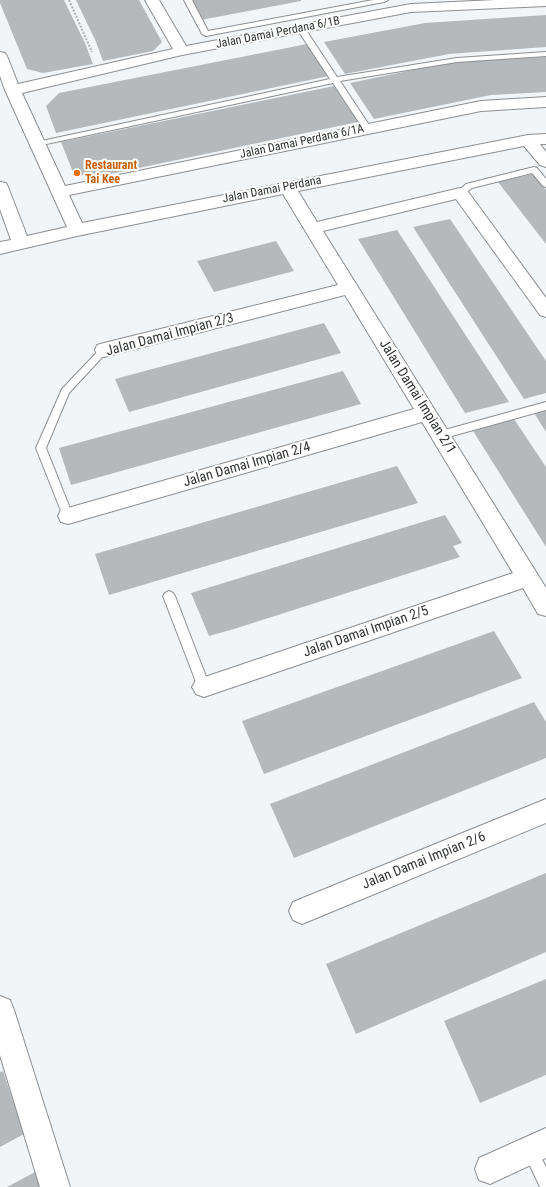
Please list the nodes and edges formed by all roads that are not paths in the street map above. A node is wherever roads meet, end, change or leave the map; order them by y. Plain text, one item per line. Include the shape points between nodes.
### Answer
1 (152, 0) edge
2 (188, 0) edge
3 (384, 0) edge
4 (493, 2) edge
5 (546, 2) edge
6 (301, 28) junction
7 (182, 51) junction
8 (546, 54) edge
9 (0, 56) edge
10 (335, 80) junction
11 (13, 90) junction
12 (546, 102) edge
13 (367, 128) junction
14 (546, 139) edge
15 (528, 140) junction
16 (37, 144) junction
17 (546, 162) edge
18 (546, 184) edge
19 (0, 187) edge
20 (287, 187) junction
21 (59, 192) junction
22 (460, 193) junction
23 (313, 228) junction
24 (77, 230) junction
25 (21, 243) junction
26 (0, 248) edge
27 (350, 288) junction
28 (546, 311) edge
29 (104, 350) joint
30 (546, 406) edge
31 (427, 413) junction
32 (440, 435) junction
33 (68, 516) joint
34 (528, 577) junction
35 (169, 596) dead end
36 (546, 607) edge
37 (204, 687) joint
38 (546, 811) edge
39 (302, 911) dead end
40 (1, 1014) edge
41 (538, 1146) edge
42 (490, 1169) dead end
43 (546, 1184) edge
44 (55, 1187) edge

1 - 7 street
2 - 3 lane via 206,34
4 - 5 street, Jalan Damai Perdana 6/1B
4 - 6 street, Jalan Damai Perdana 6/1B via 411,8
6 - 7 street, Jalan Damai Perdana 6/1B
6 - 10 lane
7 - 11 street, Jalan Damai Perdana 6/1B
8 - 10 lane via 457,60
9 - 11 street
10 - 13 lane
10 - 16 lane
11 - 16 street
12 - 13 street, Jalan Damai Perdana 6/1A via 481,106
13 - 21 street, Jalan Damai Perdana 6/1A
14 - 15 street, Jalan Damai Perdana
15 - 17 street
15 - 20 street, Jalan Damai Perdana
16 - 21 street
18 - 22 lane via 534,170 469,186
19 - 25 street
20 - 23 street, Jalan Damai Impian 2/1
20 - 24 street, Jalan Damai Perdana
21 - 24 street
22 - 23 street
22 - 28 street
23 - 27 street, Jalan Damai Impian 2/1
24 - 25 street, Jalan Damai Perdana
25 - 26 street, Jalan Damai Perdana
27 - 29 street, Jalan Damai Impian 2/3
27 - 31 street, Jalan Damai Impian 2/1
29 - 33 lane, Jalan Damai Impian 2/3 via 65,391 41,448
30 - 32 lane
31 - 32 street, Jalan Damai Impian 2/1
31 - 33 street, Jalan Damai Impian 2/4
32 - 34 street, Jalan Damai Impian 2/1
34 - 36 street, Jalan Damai Impian 2/1
34 - 37 street, Jalan Damai Impian 2/5
35 - 37 lane
38 - 39 street, Jalan Damai Impian 2/6
40 - 44 street
41 - 42 street
41 - 43 lane

